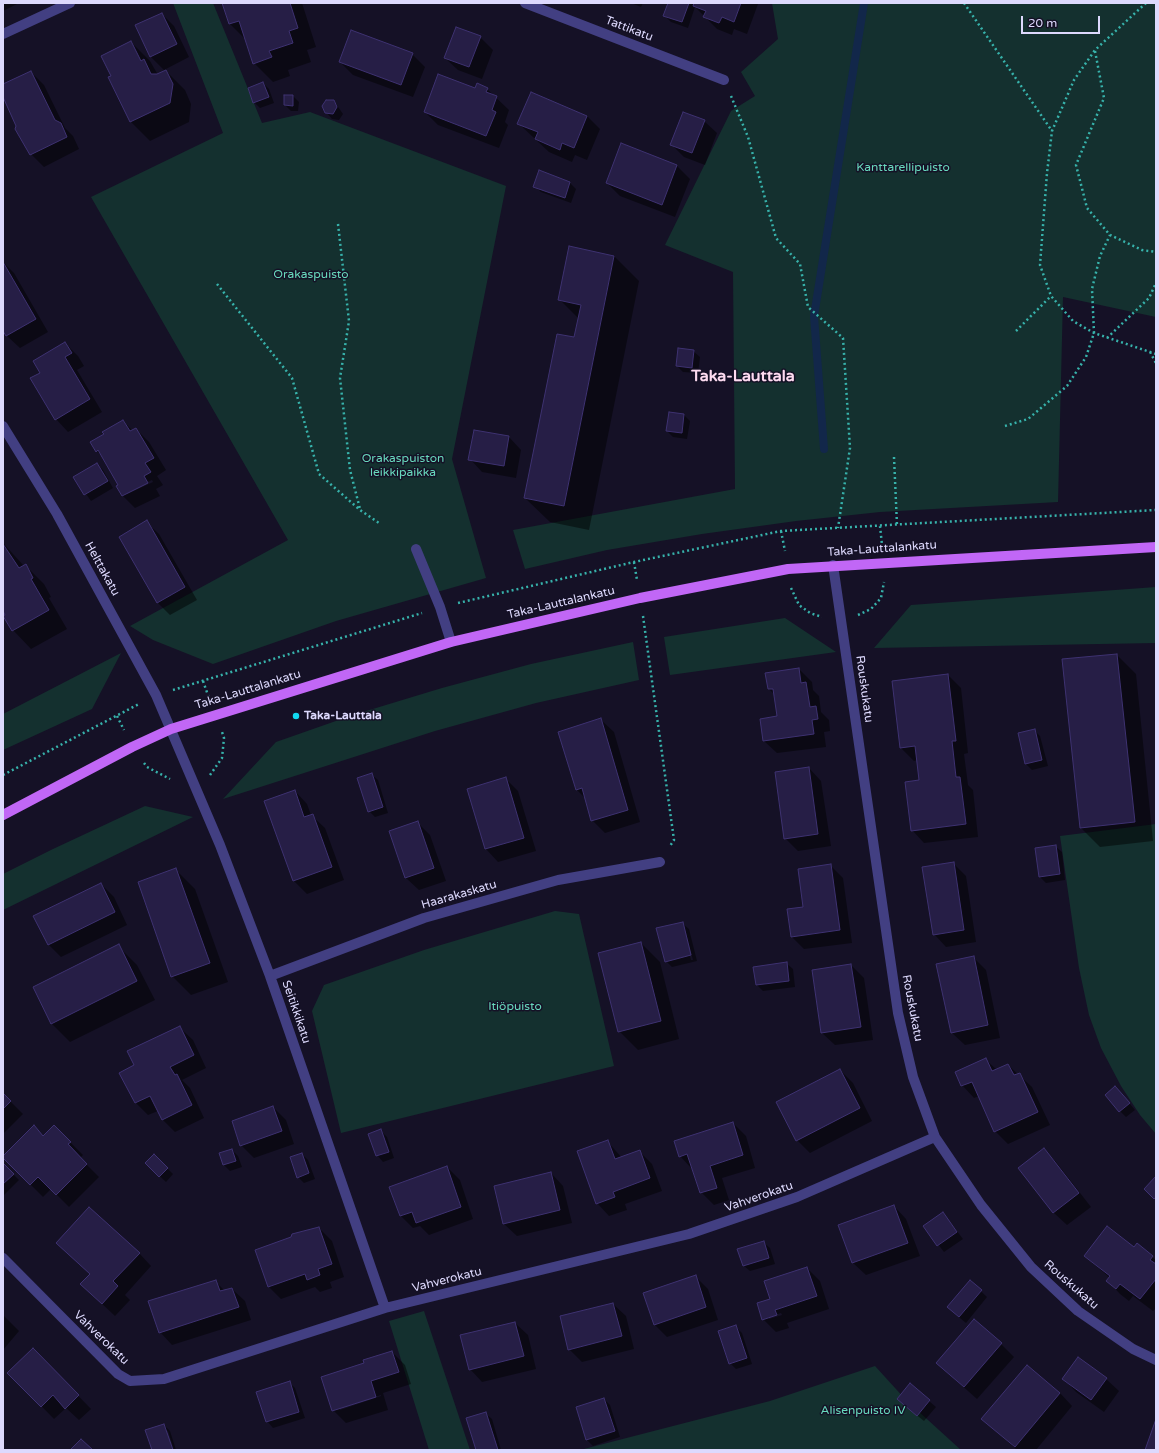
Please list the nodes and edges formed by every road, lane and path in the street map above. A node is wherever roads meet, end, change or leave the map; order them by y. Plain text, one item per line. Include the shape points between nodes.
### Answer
1 (70, 3) edge
2 (525, 3) edge
3 (964, 3) edge
4 (1146, 3) edge
5 (3, 34) edge
6 (1095, 50) junction
7 (724, 80) joint
8 (1052, 131) junction
9 (338, 224) dead end
10 (1110, 235) junction
11 (1156, 252) edge
12 (1156, 283) edge
13 (217, 284) dead end
14 (1051, 296) junction
15 (1016, 331) dead end
16 (1094, 333) junction
17 (1107, 338) junction
18 (1150, 352) junction
19 (1156, 354) edge
20 (1156, 363) edge
21 (3, 426) edge
22 (1005, 426) dead end
23 (894, 457) dead end
24 (360, 510) junction
25 (379, 523) dead end
26 (897, 525) dead end
27 (838, 528) dead end
28 (1156, 547) edge
29 (416, 549) dead end
30 (634, 562) dead end
31 (833, 565) junction
32 (640, 598) junction
33 (451, 642) junction
34 (215, 714) junction
35 (171, 729) junction
36 (132, 746) junction
37 (198, 793) junction
38 (3, 815) edge
39 (660, 862) joint
40 (270, 976) junction
41 (935, 1137) junction
42 (3, 1258) edge
43 (385, 1308) junction
44 (1156, 1360) edge

1 - 5 street
2 - 7 street, Tattikatu
3 - 8 path
4 - 6 path
6 - 8 path via 1074,80
6 - 10 path via 1104,98 1076,165 1086,208
7 - 27 path via 748,138 776,238 800,264 808,307 843,338 850,448
8 - 14 path via 1040,264
9 - 24 path via 349,321 340,378 350,470
10 - 11 path via 1142,250
10 - 16 path via 1100,256 1092,289
12 - 17 path via 1149,298
13 - 24 path via 292,378 319,474
14 - 15 path
14 - 16 path via 1073,321
16 - 17 path
16 - 22 path via 1086,357 1067,386 1028,419
17 - 18 path
18 - 19 path
18 - 20 path
21 - 35 street, Helttakatu via 57,514 156,695
23 - 26 path
24 - 25 path
28 - 31 main road, Taka-Lauttalankatu
29 - 33 street via 440,607
30 - 32 path
31 - 32 main road, Taka-Lauttalankatu via 788,569
31 - 41 street, Rouskukatu via 898,1013 913,1077
32 - 33 main road, Taka-Lauttalankatu
32 - 39 path via 674,840
33 - 34 main road, Taka-Lauttalankatu
34 - 35 main road, Taka-Lauttalankatu
34 - 37 path via 224,738 222,758
35 - 36 main road, Taka-Lauttalankatu
35 - 37 street, Seitikkikatu
36 - 37 path via 147,767
36 - 38 main road, Taka-Lauttalankatu
37 - 40 street, Seitikkikatu
39 - 40 street, Haarakaskatu via 558,880 424,918
40 - 43 street, Seitikkikatu
41 - 43 street, Vahverokatu via 797,1197 696,1232
41 - 44 street, Rouskukatu via 981,1205 1031,1267 1078,1311 1133,1349
42 - 43 street, Vahverokatu via 87,1344 118,1374 130,1381 164,1379

